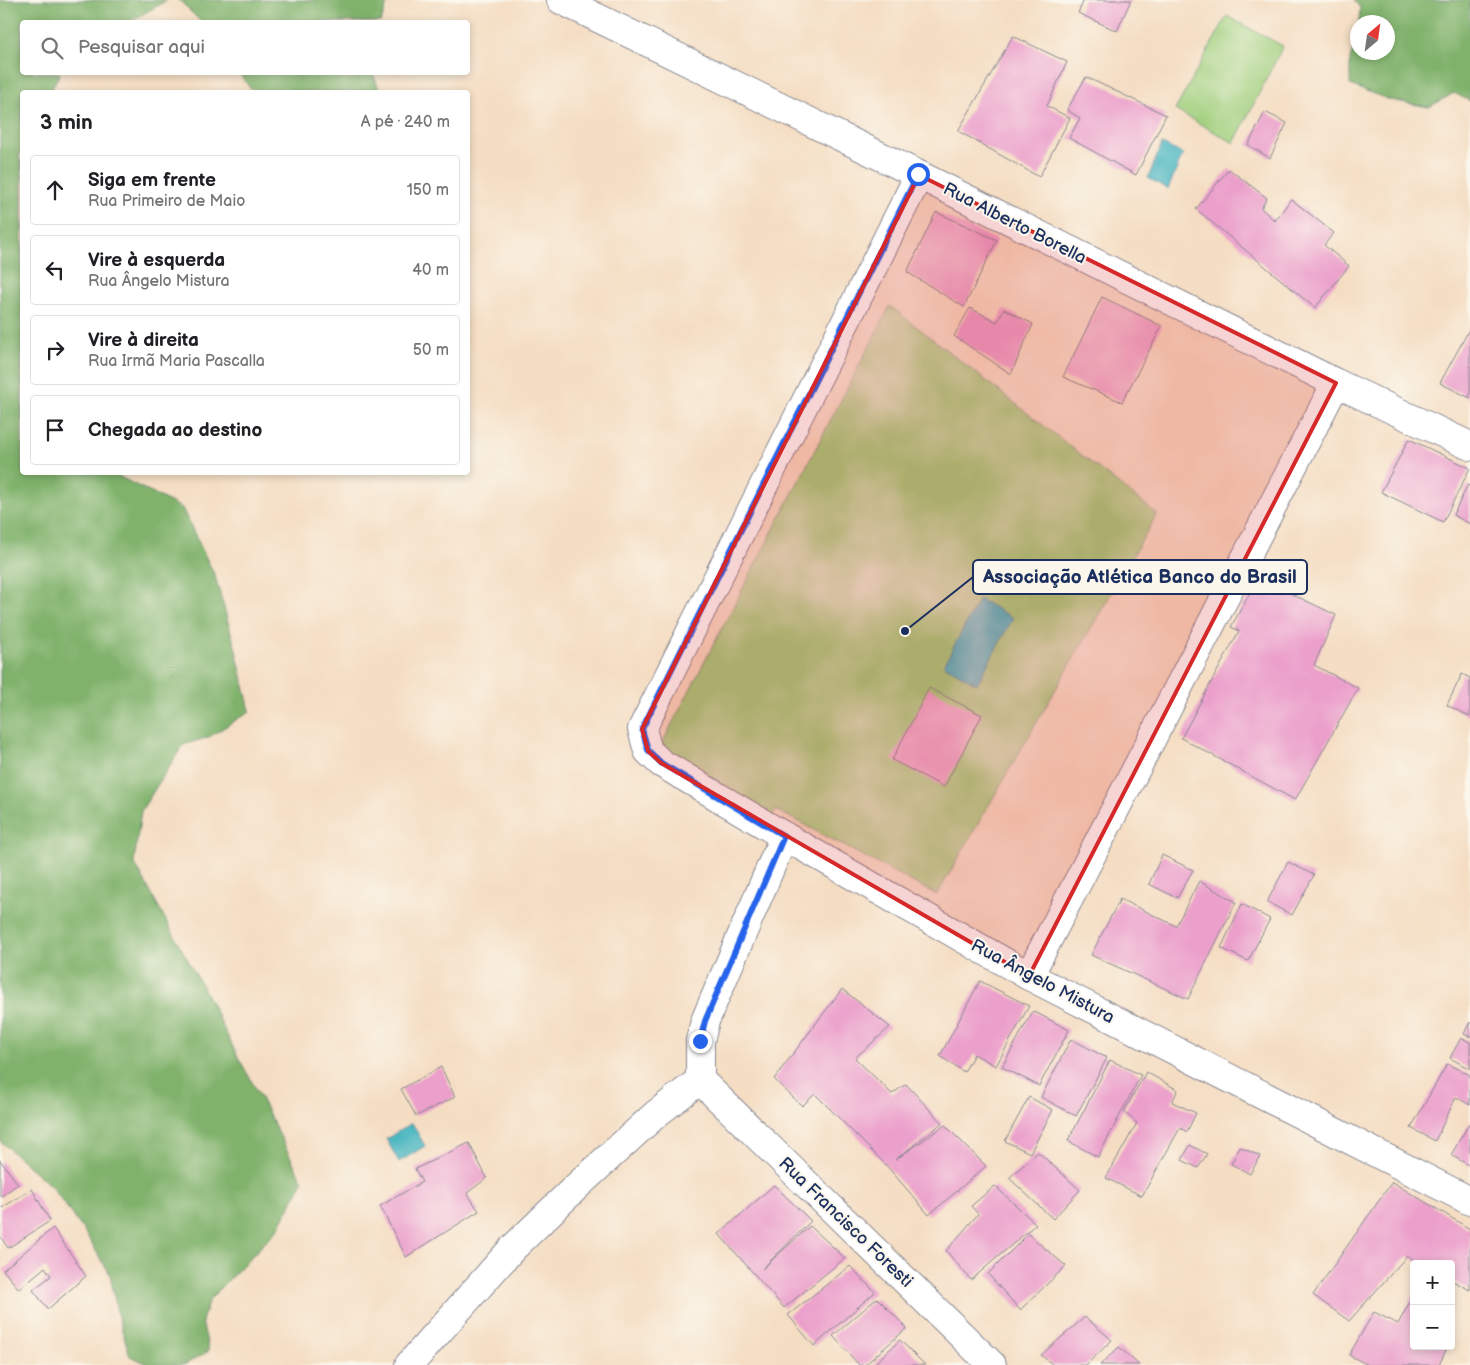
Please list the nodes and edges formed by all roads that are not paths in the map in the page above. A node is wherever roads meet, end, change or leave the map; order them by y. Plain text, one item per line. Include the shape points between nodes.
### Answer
1 (561, 0) edge
2 (918, 174) junction
3 (1336, 383) junction
4 (1470, 446) edge
5 (784, 836) junction
6 (1029, 976) junction
7 (700, 1080) junction
8 (1470, 1201) edge
9 (410, 1365) edge
10 (992, 1365) edge

1 - 2 street, Rua Alberto Borella
2 - 3 street, Rua Alberto Borella
2 - 5 street, Rua Ângelo Mistura via 642,729 648,750 661,763
3 - 4 street, Rua Alberto Borella
3 - 6 street
5 - 6 street, Rua Ângelo Mistura
5 - 7 street via 705,1021 700,1041
6 - 8 street, Rua Ângelo Mistura
7 - 9 street via 656,1114 519,1242
7 - 10 street, Rua Francisco Foresti

